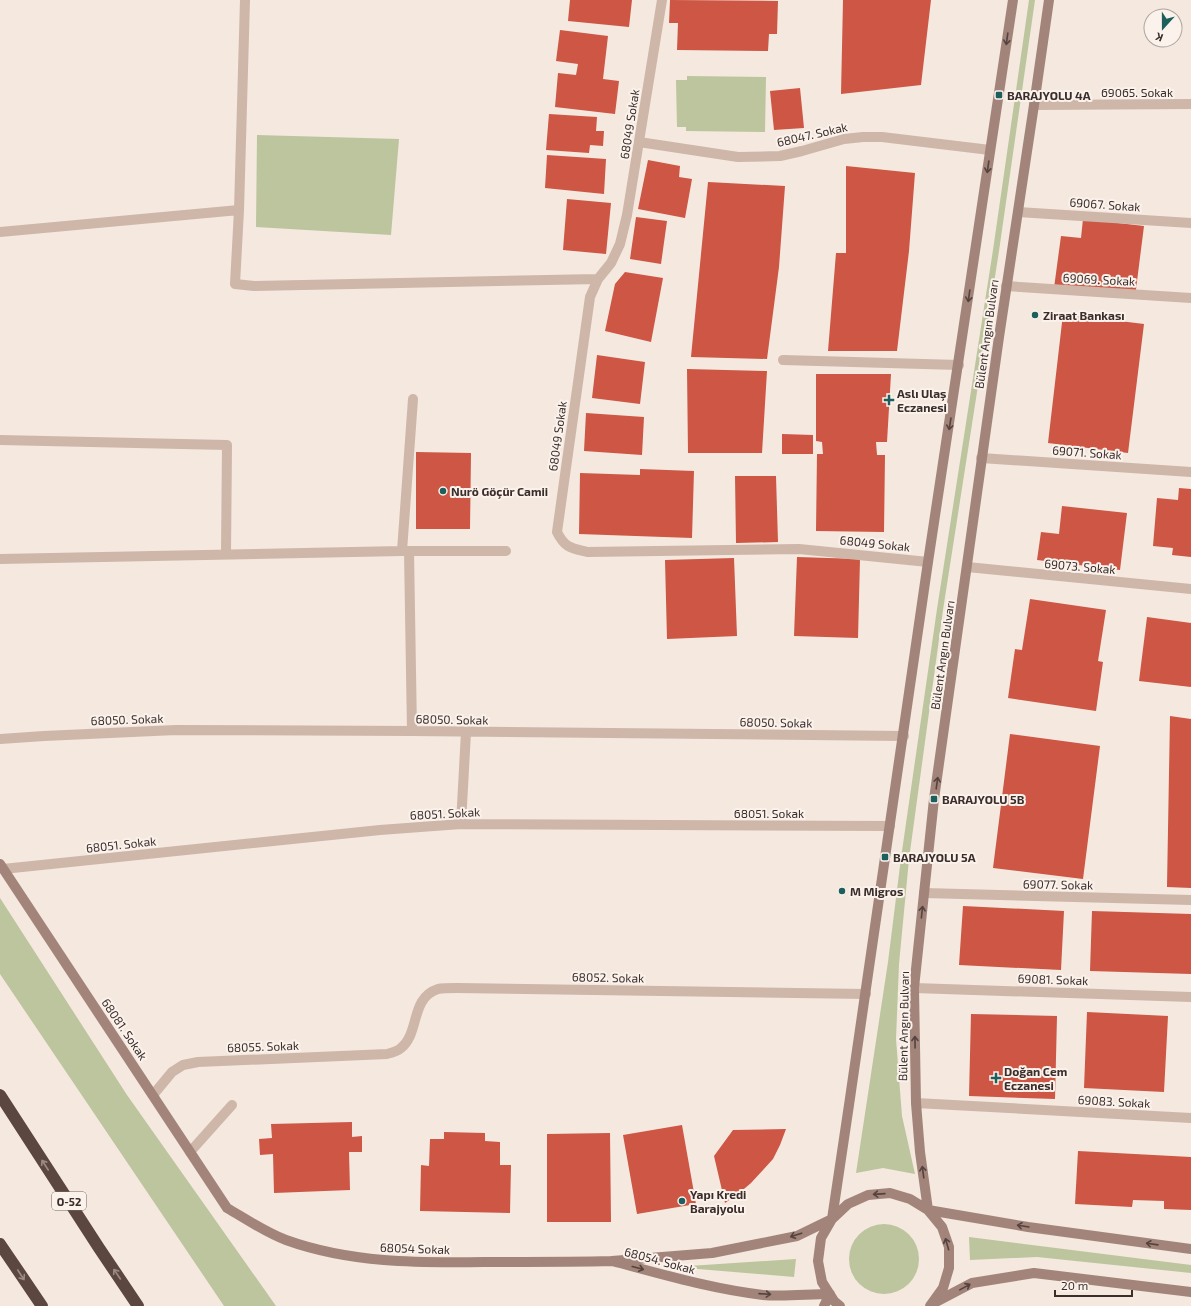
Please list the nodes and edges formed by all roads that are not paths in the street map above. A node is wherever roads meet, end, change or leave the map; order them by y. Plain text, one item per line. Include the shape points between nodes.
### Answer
1 (245, 0) edge
2 (662, 0) edge
3 (1013, 0) edge
4 (1049, 0) edge
5 (1191, 104) edge
6 (1034, 105) junction
7 (639, 142) junction
8 (990, 150) junction
9 (239, 210) junction
10 (1018, 212) junction
11 (1191, 223) edge
12 (0, 232) edge
13 (598, 279) junction
14 (1006, 286) junction
15 (1191, 298) edge
16 (783, 360) dead end
17 (959, 365) junction
18 (413, 399) dead end
19 (0, 440) edge
20 (982, 458) junction
21 (1191, 472) edge
22 (406, 551) junction
23 (506, 551) dead end
24 (226, 554) junction
25 (0, 559) edge
26 (928, 562) junction
27 (967, 568) junction
28 (1191, 589) edge
29 (412, 731) junction
30 (466, 732) junction
31 (904, 736) junction
32 (0, 739) edge
33 (461, 824) junction
34 (890, 826) junction
35 (2, 867) edge
36 (924, 893) junction
37 (1191, 900) edge
38 (914, 988) junction
39 (866, 994) junction
40 (1191, 997) edge
41 (387, 1054) joint
42 (0, 1095) edge
43 (153, 1095) junction
44 (916, 1103) junction
45 (232, 1105) dead end
46 (1191, 1118) edge
47 (190, 1152) junction
48 (227, 1208) joint
49 (928, 1210) junction
50 (832, 1219) junction
51 (0, 1244) edge
52 (1191, 1249) edge
53 (612, 1261) junction
54 (1191, 1292) edge
55 (830, 1294) junction
56 (42, 1306) edge
57 (138, 1306) edge
58 (824, 1306) edge
59 (840, 1306) edge
60 (930, 1306) edge

1 - 9 street
2 - 7 street, 68049 Sokak
3 -> 8 main road, Bülent Angın Bulvarı
4 - 6 main road, Bülent Angın Bulvarı
5 - 6 street, 69065. Sokak
6 - 10 main road, Bülent Angın Bulvarı
7 - 8 street, 68047. Sokak via 738,157 780,156 844,139 863,137
7 - 13 street, 68049 Sokak via 620,244 611,263
8 -> 17 main road, Bülent Angın Bulvarı
9 - 12 street
9 - 13 street via 235,284 254,286
10 - 11 street, 69067. Sokak
10 - 14 main road, Bülent Angın Bulvarı
13 - 26 street, 68049 Sokak via 590,297 557,532 562,542 570,548 587,552 799,549
14 - 15 street, 69069. Sokak
14 - 20 main road, Bülent Angın Bulvarı
16 - 17 street
17 -> 26 main road, Bülent Angın Bulvarı
18 - 22 street
19 - 24 street via 227,445
20 - 21 street, 69071. Sokak
20 - 27 main road, Bülent Angın Bulvarı
22 - 23 street
22 - 24 street
22 - 29 street
24 - 25 street
26 - 31 main road, Bülent Angın Bulvarı
27 - 28 street, 69073. Sokak
36 -> 27 main road, Bülent Angın Bulvarı via 935,791
29 - 30 street, 68050. Sokak
29 - 32 street, 68050. Sokak via 176,730
30 - 31 street, 68050. Sokak
30 - 33 street
31 - 34 main road, Bülent Angın Bulvarı
33 - 34 street, 68051. Sokak
33 - 35 street, 68051. Sokak
34 - 39 main road, Bülent Angın Bulvarı
35 - 43 main road, 68081. Sokak
36 - 37 street, 69077. Sokak
38 -> 36 main road, Bülent Angın Bulvarı
38 - 40 street, 69081. Sokak
44 -> 38 main road, Bülent Angın Bulvarı
39 - 41 street, 68052. Sokak via 438,989 424,998 411,1035 401,1048
39 - 50 main road, Bülent Angın Bulvarı
41 - 43 street, 68055. Sokak via 198,1062 183,1065 172,1072
57 -> 42 highway, O-52
43 - 47 main road, 68081. Sokak
44 - 46 street, 69083. Sokak
49 -> 44 main road, Bülent Angın Bulvarı
45 - 47 street
47 - 48 main road, 68081. Sokak
48 - 53 main road, 68054 Sokak via 259,1228 285,1240 349,1256 385,1261
49 -> 50 main road via 910,1199 890,1193 868,1195 848,1204
52 -> 49 main road via 1028,1227
60 -> 49 main road via 943,1288 949,1268 949,1247 942,1227
50 -> 53 main road, 68054. Sokak via 797,1236 712,1253
50 - 55 main road, Bülent Angın Bulvarı via 821,1238 818,1261 822,1282
51 -> 56 highway
53 -> 55 main road, 68054. Sokak via 708,1286 765,1295
60 -> 54 main road via 972,1283 1034,1273
55 - 58 main road
55 - 59 main road, Bülent Angın Bulvarı

